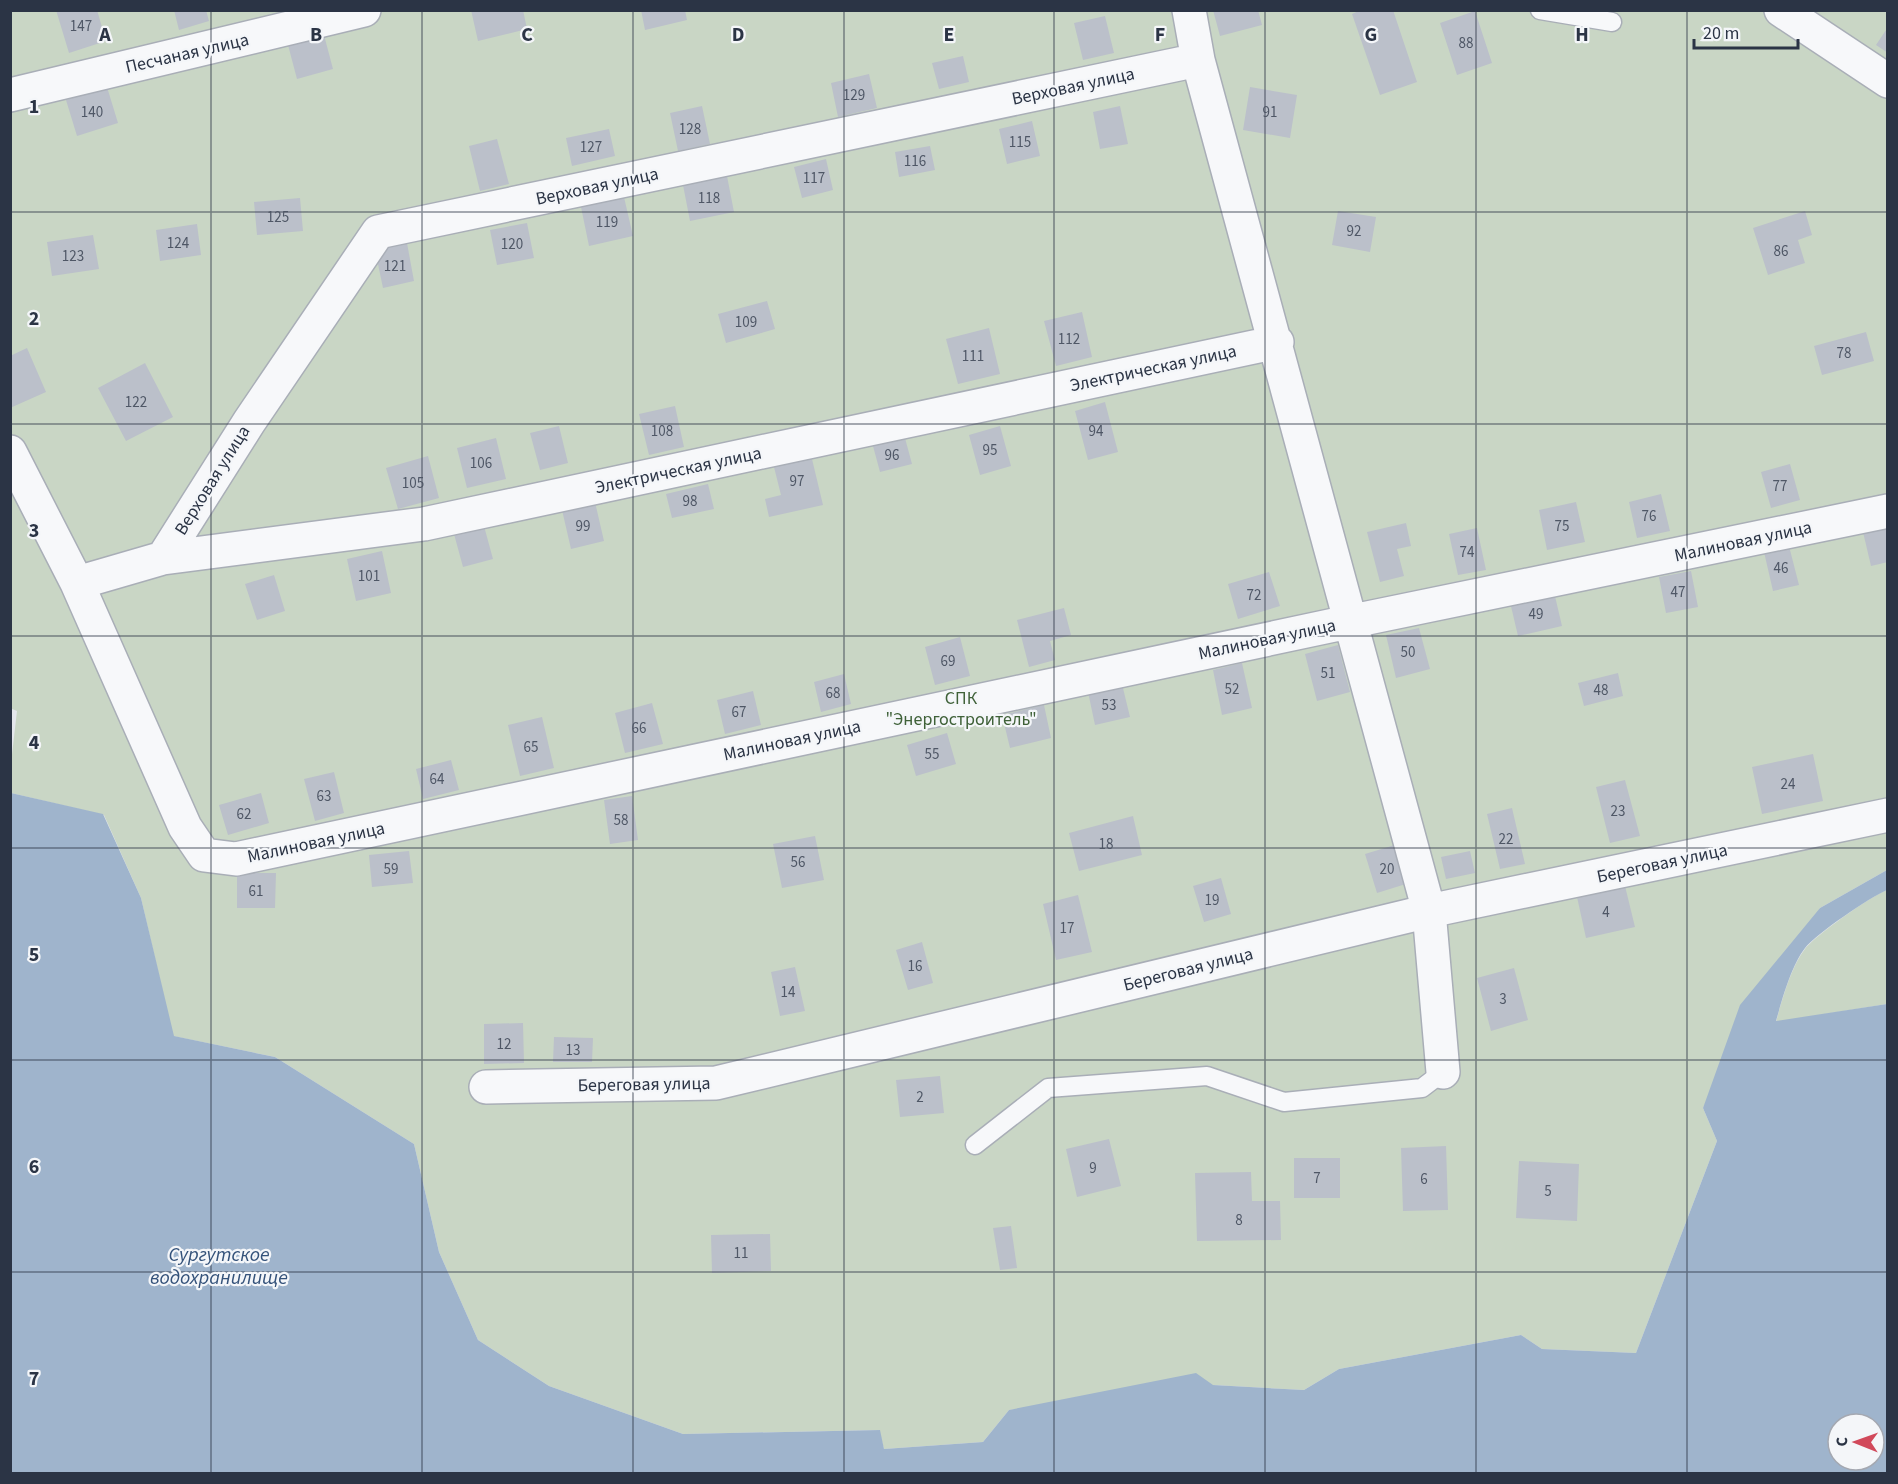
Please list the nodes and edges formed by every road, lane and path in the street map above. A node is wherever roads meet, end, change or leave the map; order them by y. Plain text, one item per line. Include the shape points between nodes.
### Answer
1 (364, 10) edge
2 (1189, 10) edge
3 (1540, 10) edge
4 (1781, 10) edge
5 (1612, 22) dead end
6 (1198, 60) junction
7 (1887, 81) edge
8 (10, 95) edge
9 (1277, 342) junction
10 (10, 452) edge
11 (1887, 511) edge
12 (163, 558) junction
13 (77, 584) junction
14 (1353, 621) junction
15 (1887, 815) edge
16 (1429, 911) junction
17 (1443, 1072) joint
18 (486, 1088) dead end
19 (975, 1144) dead end

1 - 8 street, Песчаная улица
2 - 6 street
3 - 5 lane
4 - 7 street
6 - 9 street
6 - 12 street, Верховая улица via 378,232 249,422
9 - 12 street, Электрическая улица via 424,524
9 - 14 street
10 - 13 street, Малиновая улица
11 - 14 street, Малиновая улица
12 - 13 street, Электрическая улица
13 - 14 street, Малиновая улица via 185,827 204,855 236,859
14 - 16 street
15 - 16 street, Береговая улица
16 - 17 street
16 - 18 street, Береговая улица via 716,1083
17 - 19 lane via 1422,1088 1284,1102 1207,1076 1048,1088

